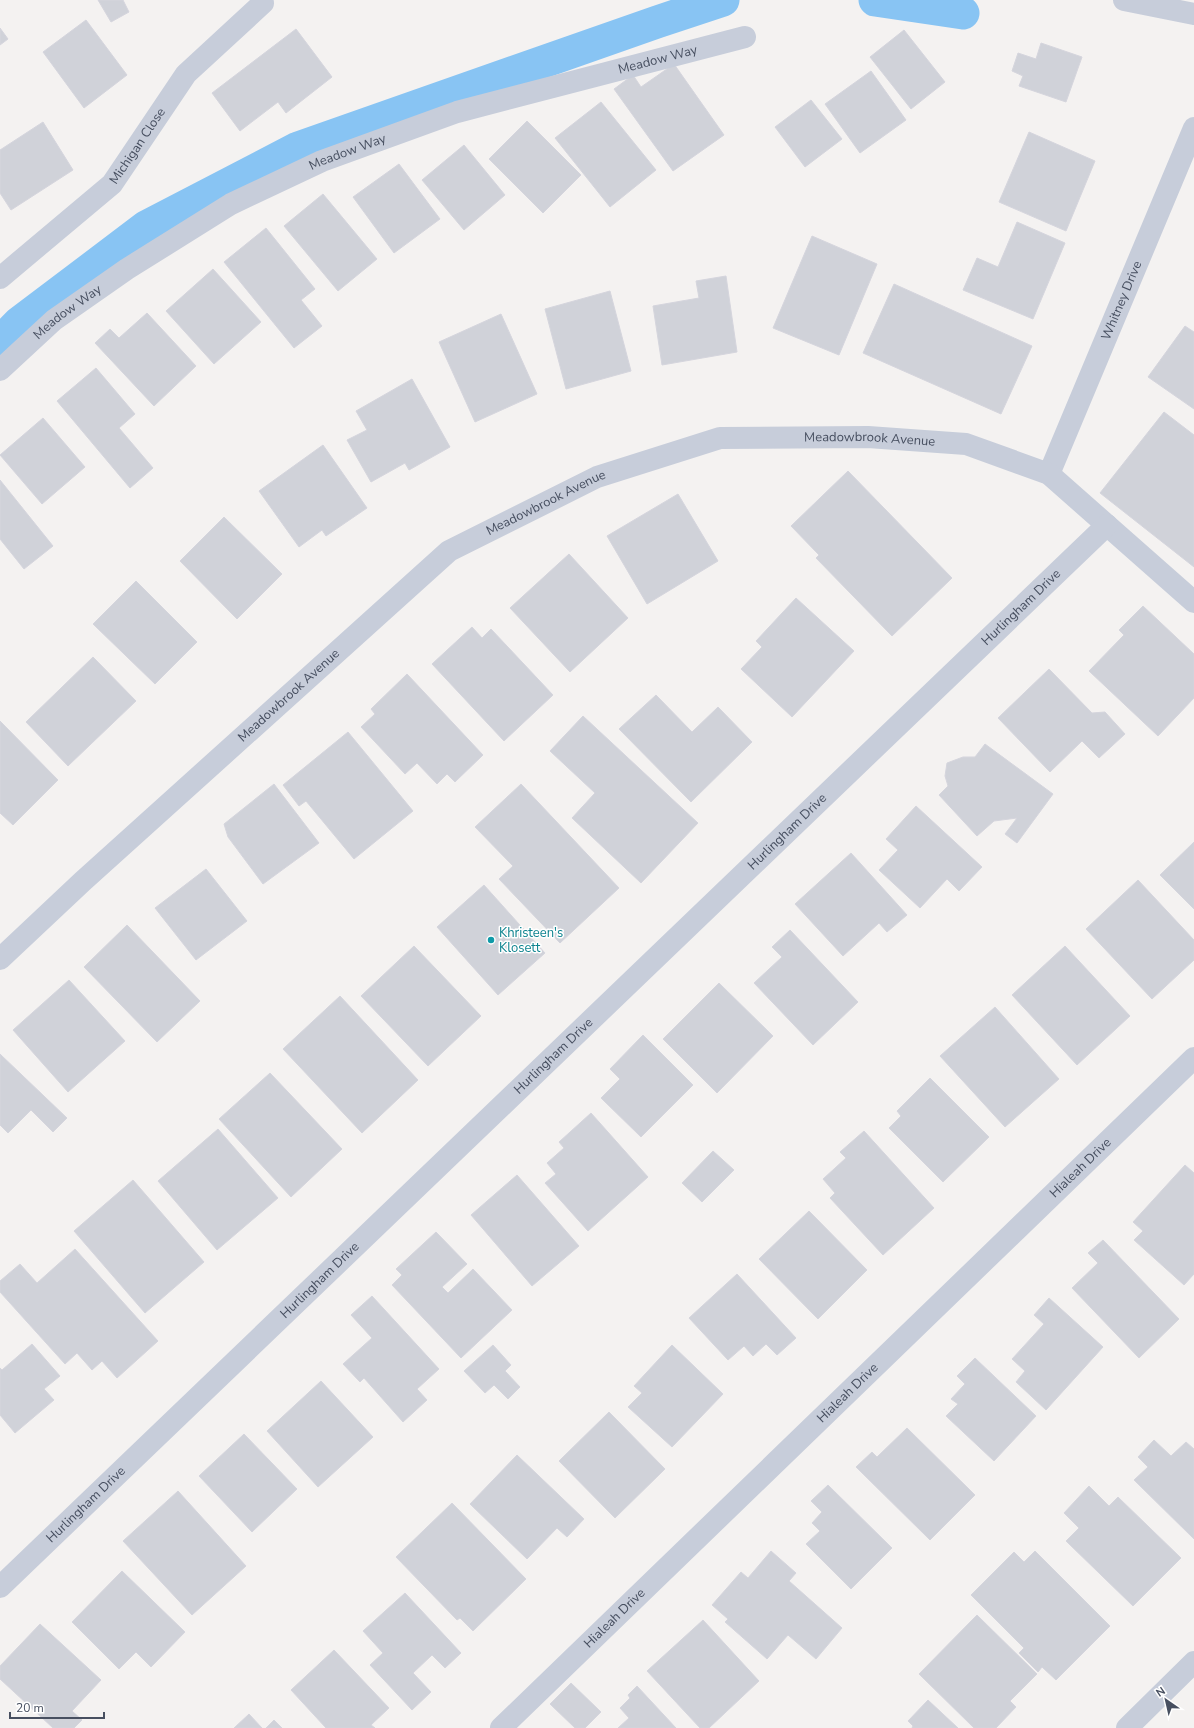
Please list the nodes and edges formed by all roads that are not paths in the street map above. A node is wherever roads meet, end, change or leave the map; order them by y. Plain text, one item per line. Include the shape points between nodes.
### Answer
1 (1124, 0) edge
2 (263, 3) dead end
3 (1194, 14) edge
4 (745, 37) dead end
5 (1194, 128) edge
6 (0, 277) edge
7 (0, 370) edge
8 (1049, 474) junction
9 (1106, 525) junction
10 (1194, 602) edge
11 (0, 960) edge
12 (1194, 1058) edge
13 (0, 1587) edge
14 (1194, 1662) edge
15 (501, 1728) edge
16 (1127, 1728) edge

1 - 3 street
2 - 6 street, Michigan Close via 186,74 112,184
4 - 7 street, Meadow Way via 457,112 322,161 231,204 127,269 54,320
5 - 8 street, Whitney Drive
8 - 9 street, Meadowbrook Avenue
8 - 11 street, Meadowbrook Avenue via 966,444 868,437 720,438 597,477 449,551 83,881
9 - 10 street, Meadowbrook Avenue
9 - 13 street, Hurlingham Drive
12 - 15 street, Hialeah Drive
14 - 16 street

